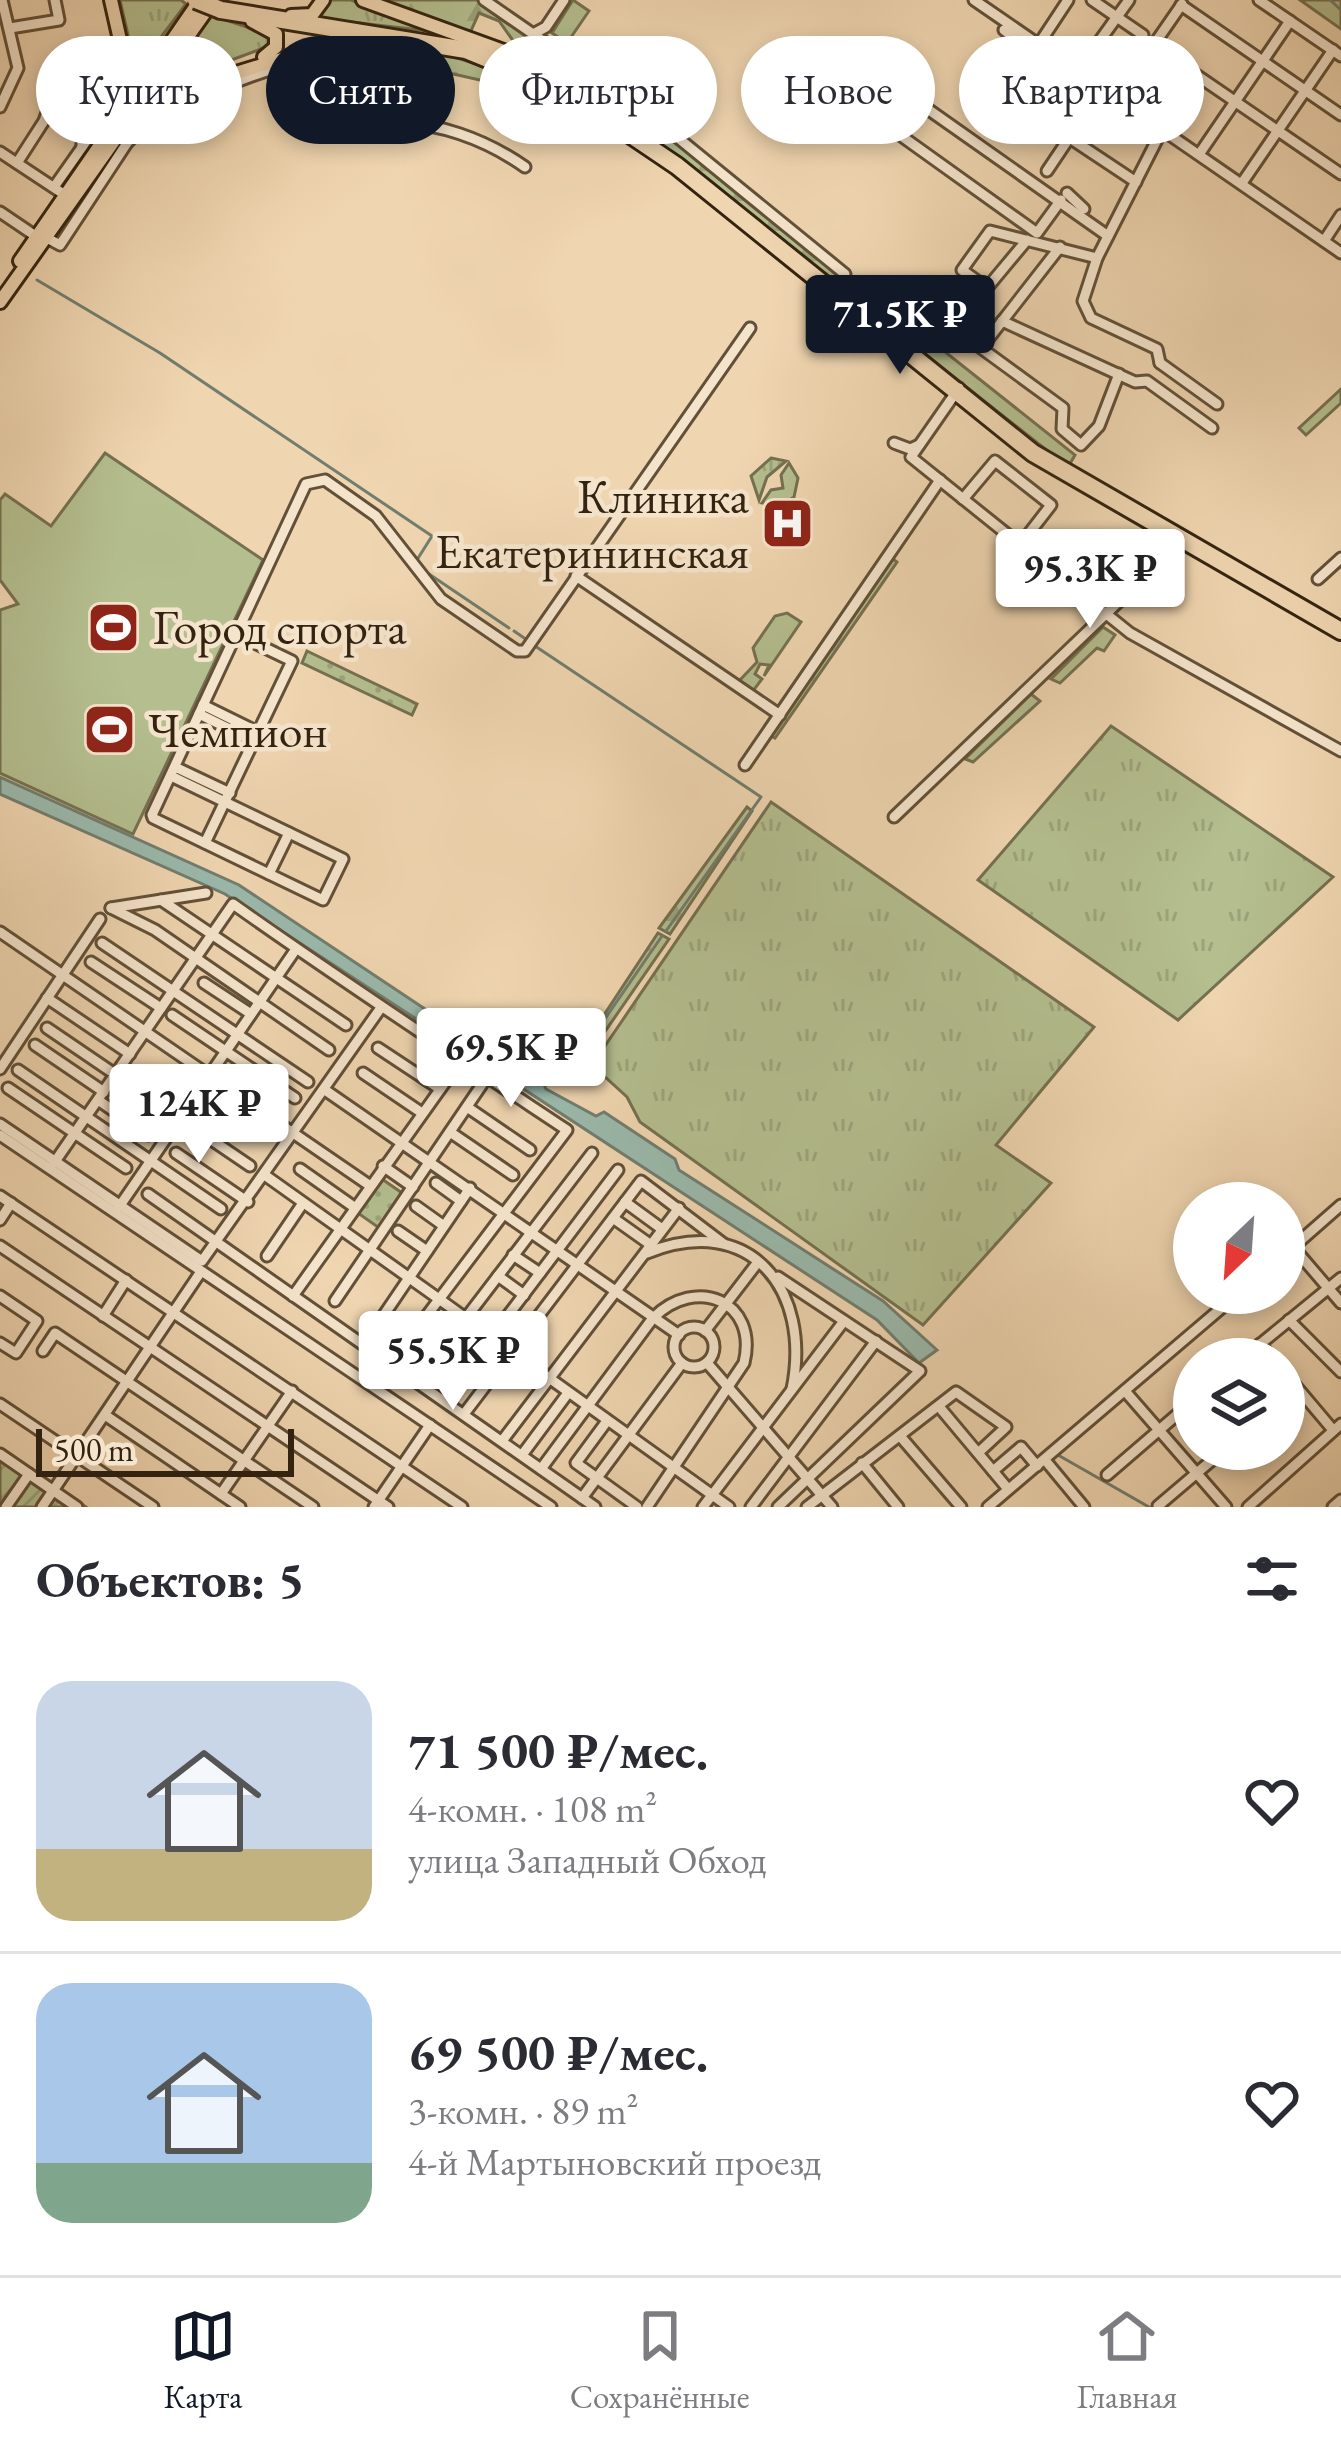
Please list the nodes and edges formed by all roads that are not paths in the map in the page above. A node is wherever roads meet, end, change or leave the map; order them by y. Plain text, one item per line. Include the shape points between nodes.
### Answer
1 (2, 0) edge
2 (55, 0) edge
3 (114, 0) edge
4 (323, 0) edge
5 (363, 0) edge
6 (484, 0) edge
7 (564, 0) edge
8 (974, 0) edge
9 (1068, 0) edge
10 (1092, 0) edge
11 (1129, 0) edge
12 (1259, 0) edge
13 (1183, 2) edge
14 (197, 3) edge
15 (224, 5) edge
16 (271, 15) junction
17 (1117, 17) junction
18 (1290, 21) junction
19 (196, 25) junction
20 (10, 28) junction
21 (1004, 30) dead end
22 (376, 32) junction
23 (536, 33) junction
24 (1143, 35) dead end
25 (188, 36) edge
26 (395, 36) edge
27 (1013, 36) edge
28 (1027, 36) edge
29 (1044, 36) edge
30 (1103, 36) edge
31 (1161, 36) edge
32 (479, 46) edge
33 (479, 48) edge
34 (455, 49) edge
35 (1337, 53) edge
36 (1263, 61) junction
37 (242, 69) edge
38 (1204, 81) edge
39 (1306, 91) junction
40 (1235, 102) junction
41 (0, 107) edge
42 (1341, 115) edge
43 (1278, 131) junction
44 (36, 133) edge
45 (85, 144) edge
46 (90, 144) edge
47 (111, 144) edge
48 (648, 144) edge
49 (1066, 144) edge
50 (1075, 144) edge
51 (1155, 144) edge
52 (1183, 144) edge
53 (1187, 144) edge
54 (0, 152) edge
55 (87, 152) junction
56 (1200, 153) junction
57 (17, 163) junction
58 (525, 166) dead end
59 (681, 168) junction
60 (1047, 171) dead end
61 (1341, 174) edge
62 (1136, 182) junction
63 (1242, 183) junction
64 (723, 186) junction
65 (59, 191) junction
66 (1064, 197) junction
67 (0, 212) edge
68 (1341, 215) edge
69 (1108, 235) junction
70 (42, 237) junction
71 (1027, 240) junction
72 (1324, 240) junction
73 (1060, 247) junction
74 (1341, 252) edge
75 (1097, 257) junction
76 (845, 274) dead end
77 (0, 290) edge
78 (0, 302) edge
79 (940, 318) dead end
80 (1002, 321) junction
81 (750, 328) dead end
82 (982, 347) junction
83 (1160, 363) junction
84 (1119, 374) junction
85 (1147, 381) junction
86 (955, 394) junction
87 (1217, 404) dead end
88 (1212, 428) dead end
89 (894, 443) dead end
90 (919, 445) junction
91 (924, 467) junction
92 (940, 480) junction
93 (963, 499) junction
94 (1183, 541) junction
95 (1020, 545) junction
96 (1341, 558) edge
97 (576, 576) junction
98 (1318, 579) dead end
99 (1108, 617) junction
100 (1341, 627) edge
101 (236, 634) junction
102 (201, 709) junction
103 (780, 715) junction
104 (256, 736) junction
105 (1341, 751) edge
106 (745, 765) dead end
107 (173, 771) junction
108 (228, 797) junction
109 (894, 817) dead end
110 (289, 833) junction
111 (205, 844) junction
112 (269, 874) junction
113 (206, 893) dead end
114 (161, 900) junction
115 (100, 919) dead end
116 (0, 932) edge
117 (212, 934) junction
118 (102, 943) dead end
119 (296, 949) junction
120 (195, 959) junction
121 (91, 962) dead end
122 (63, 975) junction
123 (276, 978) junction
124 (204, 983) dead end
125 (173, 991) junction
126 (47, 998) junction
127 (259, 1002) junction
128 (380, 1009) junction
129 (166, 1012) junction
130 (250, 1014) junction
131 (346, 1025) dead end
132 (47, 1028) dead end
133 (145, 1032) junction
134 (237, 1034) junction
135 (35, 1045) dead end
136 (378, 1048) dead end
137 (329, 1050) dead end
138 (225, 1051) junction
139 (130, 1054) junction
140 (461, 1060) junction
141 (0, 1069) edge
142 (18, 1070) dead end
143 (363, 1073) dead end
144 (116, 1074) junction
145 (209, 1075) junction
146 (487, 1077) junction
147 (308, 1082) dead end
148 (8, 1088) dead end
149 (440, 1089) junction
150 (325, 1090) junction
151 (101, 1096) junction
152 (295, 1098) dead end
153 (467, 1107) junction
154 (422, 1113) junction
155 (86, 1117) junction
156 (179, 1119) junction
157 (0, 1124) edge
158 (450, 1132) junction
159 (75, 1133) junction
160 (294, 1134) junction
161 (0, 1135) edge
162 (149, 1135) dead end
163 (401, 1141) junction
164 (530, 1150) dead end
165 (176, 1153) dead end
166 (592, 1153) dead end
167 (37, 1156) junction
168 (151, 1161) junction
169 (430, 1161) junction
170 (55, 1163) junction
171 (250, 1166) dead end
172 (383, 1166) junction
173 (126, 1168) dead end
174 (300, 1169) dead end
175 (618, 1170) dead end
176 (513, 1175) dead end
177 (266, 1176) junction
178 (436, 1183) dead end
179 (369, 1185) junction
180 (413, 1187) junction
181 (470, 1188) junction
182 (148, 1194) dead end
183 (0, 1196) edge
184 (461, 1201) junction
185 (248, 1202) junction
186 (625, 1202) junction
187 (11, 1203) junction
188 (303, 1203) junction
189 (1341, 1205) edge
190 (416, 1206) dead end
191 (354, 1207) junction
192 (221, 1208) dead end
193 (679, 1208) junction
194 (121, 1212) junction
195 (505, 1212) junction
196 (613, 1218) junction
197 (0, 1220) edge
198 (444, 1226) junction
199 (340, 1229) junction
200 (662, 1229) junction
201 (532, 1230) junction
202 (398, 1231) dead end
203 (1305, 1237) edge
204 (219, 1244) junction
205 (724, 1244) junction
206 (651, 1245) junction
207 (0, 1246) edge
208 (560, 1249) junction
209 (370, 1250) junction
210 (427, 1251) junction
211 (513, 1255) junction
212 (267, 1256) dead end
213 (638, 1260) junction
214 (758, 1262) junction
215 (578, 1263) junction
216 (1305, 1266) edge
217 (543, 1270) junction
218 (200, 1273) junction
219 (498, 1276) junction
220 (778, 1277) junction
221 (409, 1278) junction
222 (1341, 1278) edge
223 (126, 1280) junction
224 (564, 1281) junction
225 (532, 1285) junction
226 (1328, 1288) junction
227 (615, 1291) junction
228 (524, 1295) junction
229 (0, 1296) edge
230 (293, 1296) junction
231 (439, 1299) junction
232 (550, 1299) junction
233 (335, 1301) dead end
234 (1341, 1303) edge
235 (725, 1304) junction
236 (516, 1305) junction
237 (174, 1312) junction
238 (1215, 1314) edge
239 (103, 1316) junction
240 (466, 1318) junction
241 (653, 1318) junction
242 (535, 1319) junction
243 (1289, 1320) junction
244 (844, 1321) junction
245 (374, 1328) dead end
246 (705, 1331) junction
247 (345, 1332) junction
248 (679, 1335) junction
249 (492, 1337) junction
250 (1267, 1338) edge
251 (876, 1341) junction
252 (0, 1343) edge
253 (149, 1348) junction
254 (43, 1351) dead end
255 (512, 1351) junction
256 (478, 1356) junction
257 (329, 1358) junction
258 (682, 1363) junction
259 (391, 1364) junction
260 (708, 1364) junction
261 (497, 1370) junction
262 (1341, 1372) edge
263 (549, 1379) junction
264 (417, 1382) junction
265 (125, 1384) junction
266 (730, 1388) junction
267 (793, 1389) junction
268 (292, 1391) junction
269 (1126, 1391) junction
270 (568, 1393) junction
271 (1305, 1396) edge
272 (444, 1400) junction
273 (0, 1404) edge
274 (587, 1407) junction
275 (940, 1409) junction
276 (464, 1414) junction
277 (105, 1415) junction
278 (1173, 1418) edge
279 (607, 1421) junction
280 (431, 1423) junction
281 (268, 1426) junction
282 (1337, 1427) edge
283 (763, 1428) junction
284 (1159, 1430) junction
285 (628, 1435) junction
286 (900, 1436) junction
287 (498, 1438) junction
288 (978, 1453) junction
289 (479, 1454) junction
290 (522, 1455) junction
291 (4, 1456) edge
292 (77, 1456) junction
293 (788, 1456) junction
294 (244, 1461) junction
295 (862, 1463) junction
296 (1041, 1463) junction
297 (403, 1466) junction
298 (675, 1468) junction
299 (541, 1469) junction
300 (1201, 1470) edge
301 (993, 1471) junction
302 (0, 1473) edge
303 (29, 1474) junction
304 (509, 1474) dead end
305 (1197, 1474) junction
306 (1107, 1475) dead end
307 (597, 1478) junction
308 (808, 1478) junction
309 (1009, 1489) junction
310 (53, 1490) junction
311 (221, 1494) junction
312 (821, 1494) junction
313 (714, 1495) junction
314 (582, 1498) junction
315 (1341, 1500) edge
316 (445, 1502) edge
317 (380, 1505) edge
318 (6, 1507) edge
319 (42, 1507) edge
320 (76, 1507) edge
321 (153, 1507) edge
322 (240, 1507) edge
323 (313, 1507) edge
324 (462, 1507) edge
325 (551, 1507) edge
326 (595, 1507) edge
327 (637, 1507) edge
328 (647, 1507) edge
329 (703, 1507) edge
330 (729, 1507) edge
331 (751, 1507) edge
332 (778, 1507) edge
333 (807, 1507) edge
334 (832, 1507) edge
335 (898, 1507) edge
336 (961, 1507) edge
337 (988, 1507) edge
338 (1084, 1507) edge
339 (1158, 1507) edge
340 (1226, 1507) edge
341 (1248, 1507) edge
342 (1333, 1507) edge

1 - 20 street
2 - 20 street via 59,20
3 - 14 main road via 129,53 142,64
3 - 55 main road via 127,78
4 - 16 main road via 312,15
5 - 32 main road
6 - 23 street
7 - 23 street
8 - 28 street
9 - 29 street
10 - 17 street
11 - 17 street
12 - 18 street
13 - 31 street
13 - 36 street
14 - 15 highway, bridge
14 - 55 main road
15 - 16 highway
15 - 19 main road
15 - 19 main road via 274,30 274,50 188,79 177,60
15 - 22 highway
16 - 22 highway
17 - 24 street
17 - 30 street
18 - 35 street
18 - 36 street
19 - 25 main road
20 - 41 street via 18,68
21 - 27 street
22 - 26 highway
22 - 33 highway
22 - 37 main road
23 - 64 street
34 - 59 highway via 540,76
35 - 39 street
36 - 39 street
36 - 40 street
38 - 40 street
39 - 42 street
39 - 43 street
40 - 43 street
40 - 56 street
43 - 61 street
43 - 63 street
44 - 57 street
45 - 55 street
46 - 55 street
47 - 70 main road
48 - 59 highway
49 - 60 street
50 - 62 street
51 - 62 street
52 - 72 street
53 - 56 street
54 - 57 street
55 - 65 main road
56 - 63 street
57 - 65 street
58 - 70 street via 487,143 381,122 384,71 378,53 363,46 325,52 148,121 60,245
59 - 64 highway
59 - 86 highway
62 - 69 street
63 - 72 street
64 - 76 street
64 - 86 highway via 732,207
65 - 70 main road
66 - 66 street via 1037,233 900,139 922,106
66 - 69 street
67 - 70 street
68 - 72 street
69 - 75 street
70 - 77 main road
70 - 78 main road
71 - 71 street via 990,231 962,270 987,288
71 - 73 street
72 - 74 street
73 - 75 street
73 - 80 street
75 - 83 street via 1084,306 1091,318 1157,349
79 - 82 street
80 - 82 street
80 - 84 street
81 - 97 street
82 - 84 street via 1063,408 1062,429 1081,445 1099,426
83 - 85 street
83 - 87 street
84 - 85 street
85 - 88 street
86 - 90 street
86 - 94 highway via 1046,462
86 - 100 highway via 1084,482
89 - 90 street
90 - 91 street
90 - 91 street via 911,457
91 - 92 street
92 - 93 street
92 - 103 street
93 - 95 street
93 - 95 street via 995,461 1051,505
94 - 99 street
94 - 100 highway
95 - 99 street
96 - 98 street
97 - 101 street via 525,651 517,651 427,586 376,516 316,479 301,492
97 - 103 street
99 - 105 street
99 - 109 street
101 - 102 street
101 - 104 street via 292,661
102 - 104 street
102 - 107 street
103 - 106 street
104 - 108 street
107 - 108 street
107 - 111 street via 153,816
108 - 110 street
108 - 111 street
110 - 112 street
110 - 112 street via 343,859 323,900
111 - 112 street
113 - 114 street
114 - 117 street
114 - 120 street via 111,908
115 - 122 street
116 - 122 street
117 - 119 street via 232,904
117 - 120 street
117 - 123 street
118 - 125 street
119 - 123 street
119 - 128 street
120 - 125 street
120 - 127 street
121 - 129 street
122 - 126 street
122 - 133 street
123 - 127 street
123 - 131 street
124 - 130 street
125 - 129 street
125 - 134 street
126 - 139 street
126 - 141 street
127 - 130 street
127 - 137 street
128 - 140 street
128 - 150 street
129 - 133 street
129 - 138 street
130 - 134 street
132 - 144 street
133 - 139 street
133 - 145 street
134 - 138 street
134 - 147 street
135 - 151 street
136 - 149 street
138 - 145 street
138 - 152 street
139 - 144 street
140 - 146 street
140 - 149 street
142 - 155 street
143 - 154 street
144 - 151 street
144 - 156 street
145 - 156 street
145 - 160 street
146 - 153 street
146 - 195 street via 567,1130
148 - 159 street
149 - 154 street
150 - 160 street
150 - 163 street
151 - 155 street
151 - 162 street
153 - 158 street
153 - 164 street
154 - 163 street
155 - 159 street
155 - 168 street
156 - 168 street
156 - 171 street
157 - 167 street
158 - 169 street
158 - 176 street
159 - 170 street
159 - 173 street
160 - 177 street
160 - 179 street
161 - 167 street
163 - 169 street
163 - 172 street
165 - 185 street
166 - 201 street
167 - 170 street
167 - 194 street
168 - 192 street
168 - 194 street
169 - 180 street
169 - 181 street
170 - 194 street
172 - 179 street
172 - 180 street
174 - 191 street
175 - 208 street
177 - 185 street
177 - 188 street
178 - 184 street
179 - 191 street
180 - 209 street
181 - 184 street
181 - 195 street
182 - 204 street
183 - 187 street
184 - 198 street
185 - 204 street
186 - 193 street via 641,1181
186 - 196 street
186 - 200 street
187 - 197 street
187 - 223 street
188 - 199 street
188 - 212 street
189 - 203 street
190 - 198 street
191 - 199 street
193 - 200 street
193 - 205 street
194 - 204 street via 199,1262
194 - 218 street
195 - 201 street
195 - 231 street
196 - 206 street
196 - 215 street
198 - 210 street
199 - 209 street
199 - 230 street
200 - 206 street
201 - 208 street
201 - 211 street
202 - 210 street
204 - 230 street
205 - 213 street via 673,1245
205 - 214 street
206 - 213 street
207 - 239 street
208 - 215 street
208 - 217 street
209 - 221 street
209 - 233 street
210 - 221 street
211 - 217 street
211 - 219 street
213 - 227 street
214 - 220 street
214 - 235 street
215 - 224 street
215 - 227 street
216 - 226 street
217 - 224 street
217 - 225 street
218 - 237 street
218 - 257 street
219 - 228 street
219 - 240 street
220 - 244 street
220 - 267 street via 800,1339
221 - 231 street
221 - 245 street
222 - 226 street
223 - 237 street
223 - 239 street
224 - 232 street
225 - 228 street
225 - 232 street
226 - 234 street
226 - 243 street
227 - 241 street
227 - 263 street
228 - 236 street
229 - 252 street via 37,1322 16,1353
230 - 247 street
231 - 240 street
231 - 259 street
232 - 242 street
235 - 241 street via 684,1296
235 - 246 street
235 - 266 street via 748,1349
236 - 242 street
236 - 249 street
237 - 253 street
237 - 268 street
238 - 269 street
239 - 253 street
240 - 249 street
240 - 264 street
241 - 248 street
241 - 274 street
242 - 255 street
243 - 250 street
243 - 262 street
244 - 251 street
244 - 267 street
246 - 248 street
246 - 260 street via 714,1344
247 - 257 street
247 - 259 street
248 - 258 street
249 - 255 street
249 - 256 street
251 - 293 street
251 - 308 street via 920,1371
253 - 265 street
253 - 281 street
254 - 265 street via 55,1333
255 - 261 street
255 - 263 street
256 - 261 street
256 - 272 street
257 - 280 street
258 - 260 street
258 - 285 street
259 - 264 street
260 - 266 street
261 - 276 street
263 - 270 street
263 - 287 street
264 - 272 street
265 - 277 street
265 - 294 street
266 - 283 street
266 - 298 street
267 - 283 street
268 - 281 street
268 - 297 street
269 - 284 street
269 - 296 street
270 - 274 street
270 - 290 street
271 - 282 street
272 - 276 street
273 - 292 street
274 - 279 street
274 - 299 street
275 - 286 street via 929,1409
275 - 288 street
275 - 288 street via 956,1392 1006,1427
276 - 287 street
277 - 292 street
277 - 311 street
278 - 284 street
279 - 285 street
279 - 307 street via 576,1463
280 - 289 street
280 - 297 street
280 - 325 street
281 - 294 street
281 - 317 street
282 - 341 street
283 - 293 street
283 - 313 street
284 - 305 street
284 - 306 street
285 - 298 street
285 - 307 street
286 - 295 street
286 - 336 street
287 - 289 street
287 - 290 street
288 - 301 street
289 - 304 street
290 - 299 street
291 - 302 street
291 - 303 street
292 - 310 street
292 - 321 street
293 - 308 street
293 - 331 street
294 - 311 street
294 - 323 street
295 - 312 street
295 - 335 street
296 - 301 street via 1020,1447
296 - 309 street
296 - 338 street
297 - 316 street
297 - 317 street
298 - 313 street
298 - 328 street
299 - 314 street
300 - 305 street
301 - 309 street
303 - 310 street
303 - 318 street
305 - 339 street
305 - 340 street
307 - 314 street
307 - 327 street
308 - 312 street
308 - 332 street
309 - 337 street
310 - 319 street
310 - 320 street
311 - 322 street
312 - 333 street
312 - 334 street
313 - 329 street
313 - 330 street
314 - 326 street
315 - 342 street
316 - 324 street

